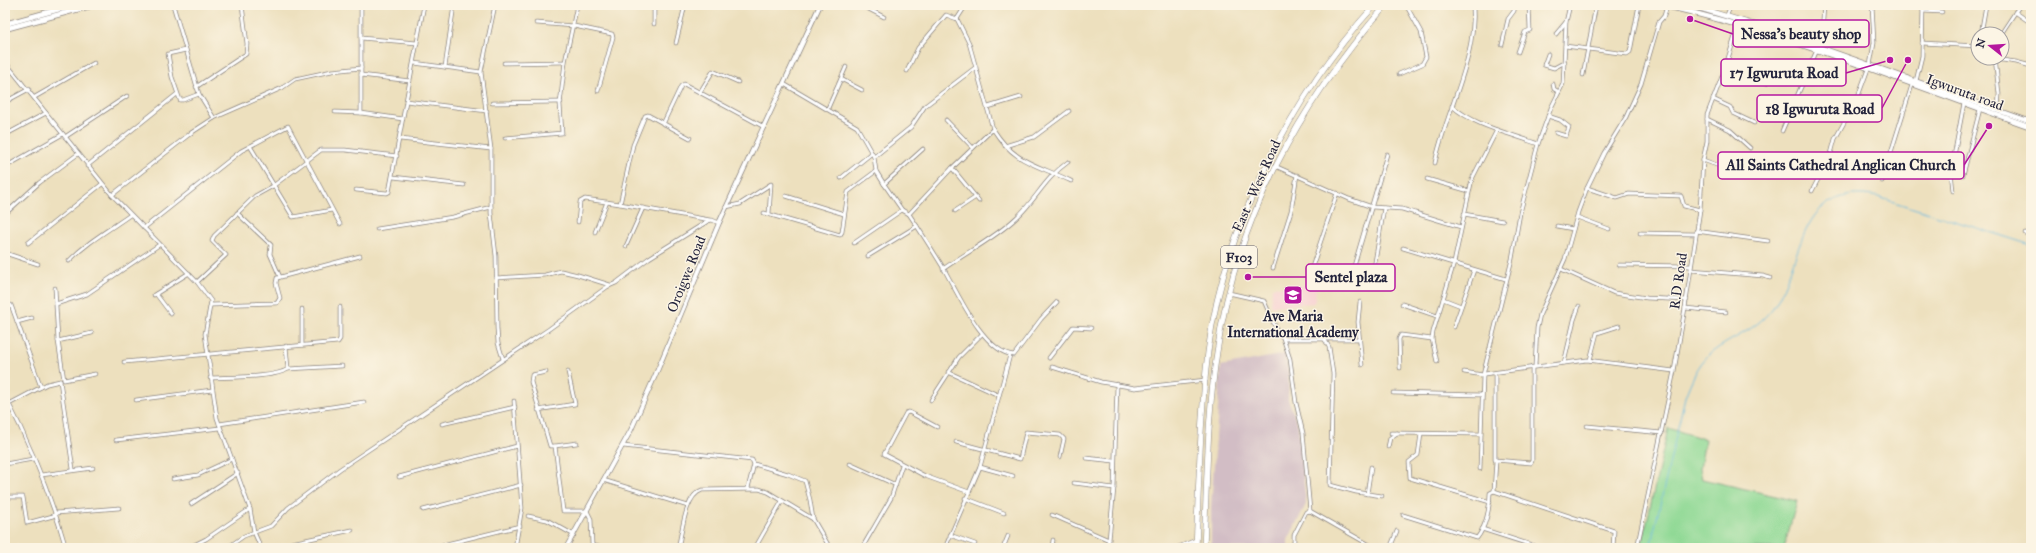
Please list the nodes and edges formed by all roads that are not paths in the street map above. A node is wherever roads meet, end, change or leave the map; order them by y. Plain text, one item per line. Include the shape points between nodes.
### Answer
1 (74, 5) edge
2 (94, 5) edge
3 (172, 5) edge
4 (242, 5) edge
5 (361, 5) edge
6 (420, 5) edge
7 (424, 5) edge
8 (454, 5) edge
9 (495, 5) edge
10 (577, 5) edge
11 (654, 5) edge
12 (686, 5) edge
13 (820, 5) edge
14 (861, 5) edge
15 (966, 5) edge
16 (1375, 5) edge
17 (1386, 5) edge
18 (1406, 5) edge
19 (1473, 5) edge
20 (1515, 5) edge
21 (1529, 5) edge
22 (1570, 5) edge
23 (1596, 5) edge
24 (1639, 5) edge
25 (1689, 5) edge
26 (1731, 5) edge
27 (1824, 5) edge
28 (1872, 5) edge
29 (1923, 5) edge
30 (1986, 5) edge
31 (2020, 5) edge
32 (1665, 6) edge
33 (1923, 11) junction
34 (1942, 12) dead end
35 (2015, 12) junction
36 (1727, 15) junction
37 (884, 17) dead end
38 (957, 19) junction
39 (1566, 22) junction
40 (1740, 22) junction
41 (536, 23) dead end
42 (2031, 23) edge
43 (5, 24) edge
44 (654, 24) dead end
45 (574, 26) junction
46 (1982, 26) edge
47 (2006, 26) edge
48 (5, 29) edge
49 (1556, 34) dead end
50 (361, 38) junction
51 (417, 43) junction
52 (676, 43) dead end
53 (1922, 43) junction
54 (1502, 45) dead end
55 (1565, 46) junction
56 (1970, 46) edge
57 (1586, 48) junction
58 (1818, 48) junction
59 (186, 50) junction
60 (1518, 52) dead end
61 (1548, 54) dead end
62 (1332, 59) junction
63 (2010, 61) edge
64 (5, 62) edge
65 (565, 62) junction
66 (1565, 62) junction
67 (94, 63) dead end
68 (504, 63) dead end
69 (1338, 63) junction
70 (414, 64) junction
71 (846, 66) dead end
72 (1996, 66) edge
73 (2031, 66) edge
74 (444, 67) junction
75 (976, 67) junction
76 (1869, 67) junction
77 (361, 68) junction
78 (1726, 68) junction
79 (907, 71) dead end
80 (481, 72) junction
81 (1399, 74) dead end
82 (361, 75) junction
83 (1583, 75) dead end
84 (840, 79) junction
85 (410, 81) junction
86 (738, 82) dead end
87 (1766, 83) dead end
88 (1914, 83) junction
89 (784, 84) junction
90 (1553, 84) dead end
91 (196, 87) junction
92 (29, 89) junction
93 (862, 90) dead end
94 (598, 91) dead end
95 (700, 92) junction
96 (1559, 92) junction
97 (177, 94) junction
98 (199, 94) junction
99 (127, 96) dead end
100 (35, 97) junction
101 (1021, 97) dead end
102 (1713, 99) junction
103 (406, 101) junction
104 (5, 102) edge
105 (561, 102) junction
106 (492, 103) dead end
107 (1964, 103) junction
108 (1452, 106) junction
109 (988, 107) junction
110 (828, 108) junction
111 (1980, 109) junction
112 (1998, 110) junction
113 (487, 111) junction
114 (1069, 111) dead end
115 (335, 112) dead end
116 (46, 113) junction
117 (361, 113) junction
118 (1548, 116) junction
119 (214, 118) junction
120 (403, 119) junction
121 (1707, 119) junction
122 (946, 120) dead end
123 (2031, 122) edge
124 (1754, 123) dead end
125 (663, 124) junction
126 (764, 127) junction
127 (2031, 127) edge
128 (993, 129) junction
129 (1497, 130) junction
130 (1782, 131) dead end
131 (1556, 133) dead end
132 (62, 134) junction
133 (5, 135) edge
134 (65, 137) junction
135 (505, 138) dead end
136 (690, 138) dead end
137 (400, 139) junction
138 (1538, 144) junction
139 (250, 146) junction
140 (1005, 146) junction
141 (972, 148) junction
142 (1750, 148) dead end
143 (491, 149) junction
144 (923, 149) dead end
145 (872, 153) junction
146 (78, 154) junction
147 (1387, 154) dead end
148 (397, 156) junction
149 (874, 157) junction
150 (306, 160) junction
151 (1703, 160) junction
152 (1916, 160) dead end
153 (1068, 162) dead end
154 (1435, 163) dead end
155 (87, 166) junction
156 (1275, 166) junction
157 (5, 167) edge
158 (952, 168) junction
159 (876, 171) junction
160 (1053, 172) junction
161 (1951, 172) junction
162 (1297, 175) junction
163 (1744, 175) dead end
164 (1963, 175) dead end
165 (393, 177) junction
166 (841, 178) dead end
167 (1427, 179) dead end
168 (1071, 181) dead end
169 (1882, 181) dead end
170 (102, 184) junction
171 (884, 184) junction
172 (464, 185) dead end
173 (273, 186) junction
174 (1587, 188) junction
175 (356, 190) dead end
176 (1469, 191) junction
177 (1812, 191) dead end
178 (1953, 191) dead end
179 (1337, 193) junction
180 (112, 195) junction
181 (786, 196) dead end
182 (976, 197) junction
183 (979, 201) dead end
184 (607, 202) junction
185 (620, 204) junction
186 (491, 207) junction
187 (726, 207) junction
188 (1372, 207) junction
189 (643, 208) junction
190 (1384, 208) junction
191 (332, 210) junction
192 (902, 210) junction
193 (1700, 210) junction
194 (955, 211) dead end
195 (237, 213) junction
196 (764, 213) dead end
197 (5, 214) edge
198 (769, 214) junction
199 (844, 214) junction
200 (909, 214) junction
201 (1464, 214) junction
202 (130, 215) junction
203 (1577, 217) junction
204 (710, 220) junction
205 (1503, 221) dead end
206 (578, 222) dead end
207 (719, 223) junction
208 (340, 224) dead end
209 (917, 226) junction
210 (1557, 226) dead end
211 (1461, 227) junction
212 (144, 228) junction
213 (377, 229) dead end
214 (1573, 229) junction
215 (1609, 230) dead end
216 (595, 232) dead end
217 (1640, 233) dead end
218 (1695, 233) junction
219 (2025, 233) dead end
220 (2031, 236) edge
221 (1768, 241) dead end
222 (28, 243) dead end
223 (854, 244) dead end
224 (159, 245) junction
225 (626, 246) dead end
226 (1403, 248) dead end
227 (5, 253) edge
228 (360, 256) dead end
229 (868, 256) dead end
230 (69, 261) dead end
231 (1454, 263) junction
232 (38, 264) dead end
233 (1619, 266) dead end
234 (1692, 266) junction
235 (1273, 268) dead end
236 (1374, 268) dead end
237 (943, 269) junction
238 (1561, 269) junction
239 (1474, 270) junction
240 (1691, 270) junction
241 (189, 273) junction
242 (1309, 276) dead end
243 (280, 277) junction
244 (496, 278) junction
245 (1770, 278) dead end
246 (1506, 279) junction
247 (197, 282) junction
248 (1348, 283) dead end
249 (610, 285) junction
250 (55, 288) dead end
251 (1229, 293) junction
252 (1443, 299) junction
253 (1686, 300) junction
254 (1057, 302) dead end
255 (1360, 302) dead end
256 (56, 304) junction
257 (1402, 304) dead end
258 (11, 305) dead end
259 (211, 305) junction
260 (1461, 306) junction
261 (1579, 306) dead end
262 (340, 307) dead end
263 (1685, 308) junction
264 (302, 309) dead end
265 (1726, 312) dead end
266 (171, 314) dead end
267 (1437, 316) junction
268 (32, 318) dead end
269 (17, 322) junction
270 (1619, 326) dead end
271 (1454, 327) dead end
272 (1091, 328) dead end
273 (92, 333) dead end
274 (982, 334) junction
275 (1283, 338) junction
276 (1359, 339) junction
277 (1432, 339) junction
278 (1325, 340) junction
279 (58, 341) junction
280 (302, 345) junction
281 (286, 346) junction
282 (206, 353) junction
283 (1010, 355) junction
284 (1049, 358) dead end
285 (503, 359) junction
286 (1590, 360) junction
287 (124, 362) dead end
288 (1437, 362) dead end
289 (1564, 363) junction
290 (1362, 365) dead end
291 (342, 366) dead end
292 (1052, 367) dead end
293 (1533, 367) junction
294 (1400, 368) dead end
295 (288, 369) junction
296 (1674, 371) junction
297 (546, 372) dead end
298 (568, 372) dead end
299 (948, 372) junction
300 (1464, 372) dead end
301 (1495, 373) junction
302 (95, 374) dead end
303 (1484, 374) junction
304 (210, 378) junction
305 (1206, 380) junction
306 (62, 381) junction
307 (1117, 384) junction
308 (41, 387) junction
309 (212, 390) junction
310 (1393, 393) dead end
311 (998, 395) junction
312 (1482, 395) junction
313 (5, 396) edge
314 (6, 400) edge
315 (136, 400) dead end
316 (931, 400) dead end
317 (514, 401) dead end
318 (364, 402) dead end
319 (9, 404) junction
320 (515, 407) junction
321 (538, 410) junction
322 (442, 424) dead end
323 (220, 426) junction
324 (1587, 426) dead end
325 (937, 427) dead end
326 (1391, 432) dead end
327 (1397, 433) junction
328 (1662, 433) junction
329 (1421, 434) junction
330 (1481, 434) junction
331 (116, 440) dead end
332 (956, 442) dead end
333 (577, 443) dead end
334 (518, 446) junction
335 (555, 446) junction
336 (622, 446) junction
337 (1388, 447) dead end
338 (985, 451) junction
339 (1060, 457) dead end
340 (1086, 458) dead end
341 (33, 459) junction
342 (232, 460) junction
343 (1114, 461) junction
344 (1496, 461) junction
345 (5, 464) edge
346 (754, 464) junction
347 (850, 464) dead end
348 (902, 465) junction
349 (1370, 467) dead end
350 (93, 468) dead end
351 (980, 468) junction
352 (73, 469) junction
353 (1480, 469) dead end
354 (238, 472) junction
355 (41, 475) junction
356 (1014, 476) dead end
357 (399, 478) dead end
358 (173, 479) dead end
359 (603, 480) junction
360 (1074, 483) dead end
361 (521, 485) junction
362 (896, 486) junction
363 (748, 488) junction
364 (1114, 488) junction
365 (1494, 491) junction
366 (969, 492) junction
367 (1367, 494) junction
368 (1382, 496) dead end
369 (5, 497) edge
370 (966, 498) junction
371 (782, 501) junction
372 (1490, 502) junction
373 (191, 504) dead end
374 (688, 506) junction
375 (119, 508) dead end
376 (250, 509) junction
377 (423, 510) dead end
378 (587, 511) junction
379 (1310, 511) junction
380 (56, 513) junction
381 (1004, 513) dead end
382 (1052, 515) dead end
383 (1403, 515) dead end
384 (528, 516) dead end
385 (813, 519) junction
386 (520, 526) junction
387 (1482, 529) junction
388 (352, 530) dead end
389 (1397, 530) dead end
390 (254, 532) junction
391 (574, 535) junction
392 (950, 535) junction
393 (1008, 536) dead end
394 (1053, 540) dead end
395 (1109, 540) junction
396 (1196, 540) junction
397 (975, 544) dead end
398 (1070, 546) dead end
399 (1293, 546) edge
400 (66, 548) edge
401 (177, 548) edge
402 (226, 548) edge
403 (261, 548) edge
404 (268, 548) edge
405 (430, 548) edge
406 (515, 548) edge
407 (566, 548) edge
408 (602, 548) edge
409 (678, 548) edge
410 (754, 548) edge
411 (830, 548) edge
412 (862, 548) edge
413 (945, 548) edge
414 (1003, 548) edge
415 (1052, 548) edge
416 (1075, 548) edge
417 (1106, 548) edge
418 (1176, 548) edge
419 (1196, 548) edge
420 (1204, 548) edge
421 (1302, 548) edge
422 (1375, 548) edge
423 (1390, 548) edge
424 (1541, 548) edge
425 (1613, 548) edge
426 (1637, 548) edge

1 - 43 main road
2 - 48 main road
3 - 59 street
4 - 91 street via 248,44 246,54
5 - 50 street
6 - 7 street
7 - 51 street
8 - 74 street
9 - 80 street
10 - 45 street
11 - 44 street
12 - 52 street
13 - 89 street, Oroigwe Road
14 - 37 street
15 - 38 street
16 - 62 main road, East - West Road / F103
17 - 69 main road, East - West Road / F103
18 - 81 street via 1421,32 1426,57 1422,64
19 - 108 street via 1474,30 1471,46
20 - 54 street via 1508,19
21 - 60 street via 1530,30 1525,32
22 - 39 street
23 - 57 street
24 - 57 street via 1630,52 1627,54
25 - 36 main road, Igwuruta road
26 - 36 street
27 - 58 street
28 - 76 street via 1874,43
29 - 33 street
30 - 46 street
31 - 35 street
32 - 40 main road, Igwuruta road
32 - 174 street via 1641,84
33 - 34 street
33 - 53 street
35 - 42 street
35 - 47 street
36 - 40 main road, Igwuruta road
38 - 75 street via 968,38
38 - 79 street via 946,15 918,48
39 - 49 street
39 - 55 street
40 - 58 main road, Igwuruta road
40 - 78 street, R.D Road
41 - 45 street
45 - 65 street
45 - 94 street via 613,36
50 - 51 street
50 - 77 street
51 - 70 street
53 - 56 street
53 - 88 street via 1920,67
55 - 57 street
55 - 66 street
57 - 83 street
58 - 76 main road, Igwuruta road
58 - 130 street
59 - 91 street
59 - 97 street via 168,54
61 - 66 street via 1544,65 1554,68
62 - 69 main road
62 - 305 main road, East - West Road / F103 via 1295,114 1256,187 1234,244 1220,291 1208,351
63 - 73 street
64 - 92 street
65 - 68 street
65 - 105 street
66 - 96 street via 1563,84
67 - 100 street
69 - 156 main road, East - West Road / F103 via 1304,114
70 - 74 street
70 - 85 street
71 - 84 street
72 - 112 street
74 - 80 street
75 - 109 street
75 - 149 street via 925,106 911,127
76 - 88 main road, Igwuruta road
76 - 177 street via 1863,85
77 - 82 street
77 - 119 street via 291,80 282,88
78 - 87 street
78 - 102 street, R.D Road
80 - 113 street
82 - 85 street
82 - 117 street
84 - 93 street
84 - 110 street
85 - 103 street
86 - 95 street via 713,71
88 - 107 main road, Igwuruta road
88 - 112 main road, Igwuruta road
88 - 169 street
89 - 110 street
89 - 126 street, Oroigwe Road
90 - 96 street via 1554,89
91 - 98 street
92 - 100 street
92 - 104 street
95 - 125 street via 682,84
95 - 126 street
96 - 118 street
97 - 98 street via 180,100
97 - 155 street
98 - 119 street
99 - 134 street
100 - 116 street
101 - 109 street
102 - 121 street, R.D Road
102 - 124 street
103 - 113 street
103 - 120 street
105 - 106 street
105 - 135 street via 561,134
107 - 111 main road, Igwuruta road
107 - 161 street
108 - 129 street via 1472,119
108 - 154 street
109 - 128 street
110 - 145 street via 857,127
111 - 127 main road, Igwuruta road
111 - 164 street
112 - 123 main road, Igwuruta road
113 - 143 street
114 - 140 street via 1034,137
115 - 117 street
116 - 132 street
116 - 133 street
117 - 120 street
118 - 131 street via 1560,120 1569,127 1566,136
118 - 138 street
119 - 180 street
120 - 137 street
121 - 142 street via 1730,130
121 - 151 street, R.D Road via 1707,141
122 - 141 street
125 - 136 street
125 - 185 street via 648,115 645,116 633,145
126 - 187 street, Oroigwe Road
128 - 140 street
128 - 141 street
129 - 138 street
129 - 176 street via 1474,173
132 - 134 street
132 - 157 street
134 - 146 street
137 - 143 street
137 - 148 street
138 - 246 street
139 - 150 street via 288,126
139 - 173 street
139 - 212 street
140 - 160 street via 1018,158
141 - 158 street
143 - 186 street
144 - 171 street
145 - 149 street
145 - 166 street
146 - 155 street
146 - 197 street via 39,183
147 - 188 street
148 - 150 street via 321,150
148 - 165 street
149 - 159 street
150 - 173 street
150 - 191 street
151 - 163 street
151 - 193 street, R.D Road
152 - 161 street
153 - 160 street
155 - 170 street
156 - 162 street
156 - 251 main road, East - West Road / F103 via 1252,219
158 - 182 street
158 - 200 street
159 - 171 street
159 - 199 street via 848,192
160 - 168 street
160 - 237 street via 1010,224
161 - 178 street
162 - 179 street
162 - 235 street via 1291,211
165 - 172 street
165 - 175 street via 387,194
167 - 176 street
170 - 180 street
170 - 222 street
171 - 192 street
173 - 191 street via 293,217
173 - 195 street via 255,196
174 - 193 street via 1617,198 1630,194 1681,196 1684,206
174 - 203 street
176 - 201 street
179 - 188 street
179 - 242 street
180 - 202 street
181 - 199 street
182 - 183 street
182 - 194 street
184 - 185 street
184 - 206 street via 585,199 581,201
184 - 216 street
185 - 189 street
186 - 213 street via 453,217
186 - 244 street
187 - 198 street via 740,204 771,184
187 - 207 street, Oroigwe Road
188 - 190 street
188 - 248 street
189 - 204 street
189 - 225 street
190 - 211 street via 1402,209
190 - 236 street
191 - 208 street
192 - 200 street
192 - 223 street
193 - 218 street, R.D Road
195 - 243 street via 271,245 270,254
195 - 247 street via 212,239 225,253 225,258
196 - 198 street
198 - 199 street via 840,235
200 - 209 street
201 - 205 street
201 - 211 street
202 - 212 street
202 - 230 street via 88,243
203 - 214 street
203 - 215 street
204 - 207 street
204 - 249 street
207 - 336 street, Oroigwe Road via 655,376
209 - 229 street
209 - 237 street
210 - 214 street
211 - 231 street
212 - 224 street
214 - 238 street
217 - 218 street
218 - 221 street
218 - 234 street, R.D Road
219 - 220 street
224 - 241 street
224 - 256 street via 87,294
226 - 231 street
227 - 232 street
228 - 243 street
231 - 239 street
231 - 252 street
233 - 234 street
234 - 240 street, R.D Road
237 - 274 street
238 - 253 street via 1614,293
238 - 293 street via 1538,321
239 - 246 street
239 - 260 street
240 - 245 street
240 - 253 street, R.D Road
241 - 247 street
241 - 266 street via 155,294
243 - 259 street via 276,280 280,298 277,302
244 - 249 street via 561,272
244 - 285 street via 498,336
246 - 303 street
247 - 259 street via 210,298
249 - 285 street
250 - 256 street
251 - 275 street via 1264,301 1278,333
251 - 420 main road, East - West Road / F103 via 1211,398
252 - 260 street
252 - 267 street
253 - 263 street, R.D Road
254 - 283 street via 1041,319 1017,353
255 - 276 street
256 - 279 street
257 - 267 street
258 - 269 street
259 - 282 street via 205,330
260 - 271 street
261 - 289 street
262 - 280 street via 339,341
263 - 265 street
263 - 296 street, R.D Road
264 - 280 street
267 - 277 street
268 - 269 street
269 - 308 street
270 - 286 street via 1597,333
272 - 284 street via 1073,327
273 - 279 street
274 - 283 street
274 - 299 street via 970,344
275 - 278 street
275 - 379 street via 1290,358 1302,433
276 - 278 street
276 - 290 street
277 - 288 street
277 - 294 street via 1401,335
278 - 367 street via 1329,348 1333,374 1330,485
279 - 306 street
280 - 281 street
281 - 282 street
281 - 295 street
282 - 287 street
282 - 304 street
283 - 311 street
285 - 390 street via 340,469 288,508 271,526
286 - 289 street
286 - 296 street
289 - 293 street
291 - 295 street
292 - 307 street via 1101,382
293 - 301 street
293 - 344 street via 1532,462
295 - 304 street via 273,374
296 - 328 street, R.D Road
297 - 321 street via 530,377
298 - 321 street via 575,404
299 - 311 street
299 - 316 street
300 - 303 street
301 - 303 street
301 - 344 street
302 - 306 street
303 - 312 street
304 - 309 street
305 - 307 street via 1142,388
305 - 396 main road, East - West Road / F103
306 - 308 street
306 - 352 street
307 - 343 street
308 - 319 street
309 - 315 street
309 - 323 street
310 - 312 street
311 - 338 street
312 - 330 street
313 - 314 street
314 - 319 street
317 - 320 street
318 - 323 street
319 - 341 street
320 - 322 street
320 - 334 street
321 - 335 street via 550,446
323 - 331 street
323 - 342 street
324 - 328 street
325 - 348 street via 909,412 906,413 884,453
326 - 327 street
327 - 329 street
327 - 337 street via 1390,438
328 - 426 street, R.D Road
329 - 330 street
329 - 372 street via 1418,455 1409,462 1410,478
330 - 353 street
332 - 338 street
333 - 335 street
334 - 357 street
334 - 361 street
335 - 378 street via 563,511
336 - 346 street via 748,459
336 - 359 street, Oroigwe Road
338 - 339 street via 1020,459 1025,434 1028,432 1060,436 1064,439
338 - 351 street
340 - 343 street
341 - 345 street
341 - 355 street
342 - 354 street
342 - 358 street via 198,475
343 - 364 street
344 - 365 street
346 - 363 street
346 - 385 street via 805,481
347 - 362 street
348 - 362 street
348 - 366 street
349 - 367 street
350 - 352 street
351 - 356 street
351 - 366 street
352 - 355 street
354 - 373 street
354 - 376 street
355 - 380 street
359 - 374 street
359 - 378 street, Oroigwe Road
360 - 364 street
361 - 377 street
361 - 386 street
362 - 412 street
363 - 371 street via 764,490
363 - 374 street via 699,490
364 - 395 street
365 - 372 street via 1490,493
365 - 425 street via 1614,531
366 - 370 street
367 - 368 street
369 - 380 street via 23,498 27,523
370 - 381 street
370 - 392 street
371 - 385 street
371 - 410 street
372 - 387 street
374 - 409 street
375 - 380 street
376 - 390 street
376 - 401 street via 206,539 194,545
378 - 391 street, Oroigwe Road
378 - 408 street via 591,519 592,545
379 - 399 street via 1306,512 1297,529
379 - 422 street
380 - 400 street
382 - 395 street
383 - 387 street via 1475,538
384 - 391 street via 547,520
385 - 411 street
386 - 405 street
386 - 406 street
387 - 424 street
388 - 404 street
389 - 423 street
390 - 402 street
390 - 403 street
391 - 407 street, Oroigwe Road
392 - 397 street
392 - 413 street
393 - 414 street
394 - 415 street
395 - 417 street
396 - 418 street
396 - 419 main road, East - West Road / F103
398 - 416 street
399 - 421 street

